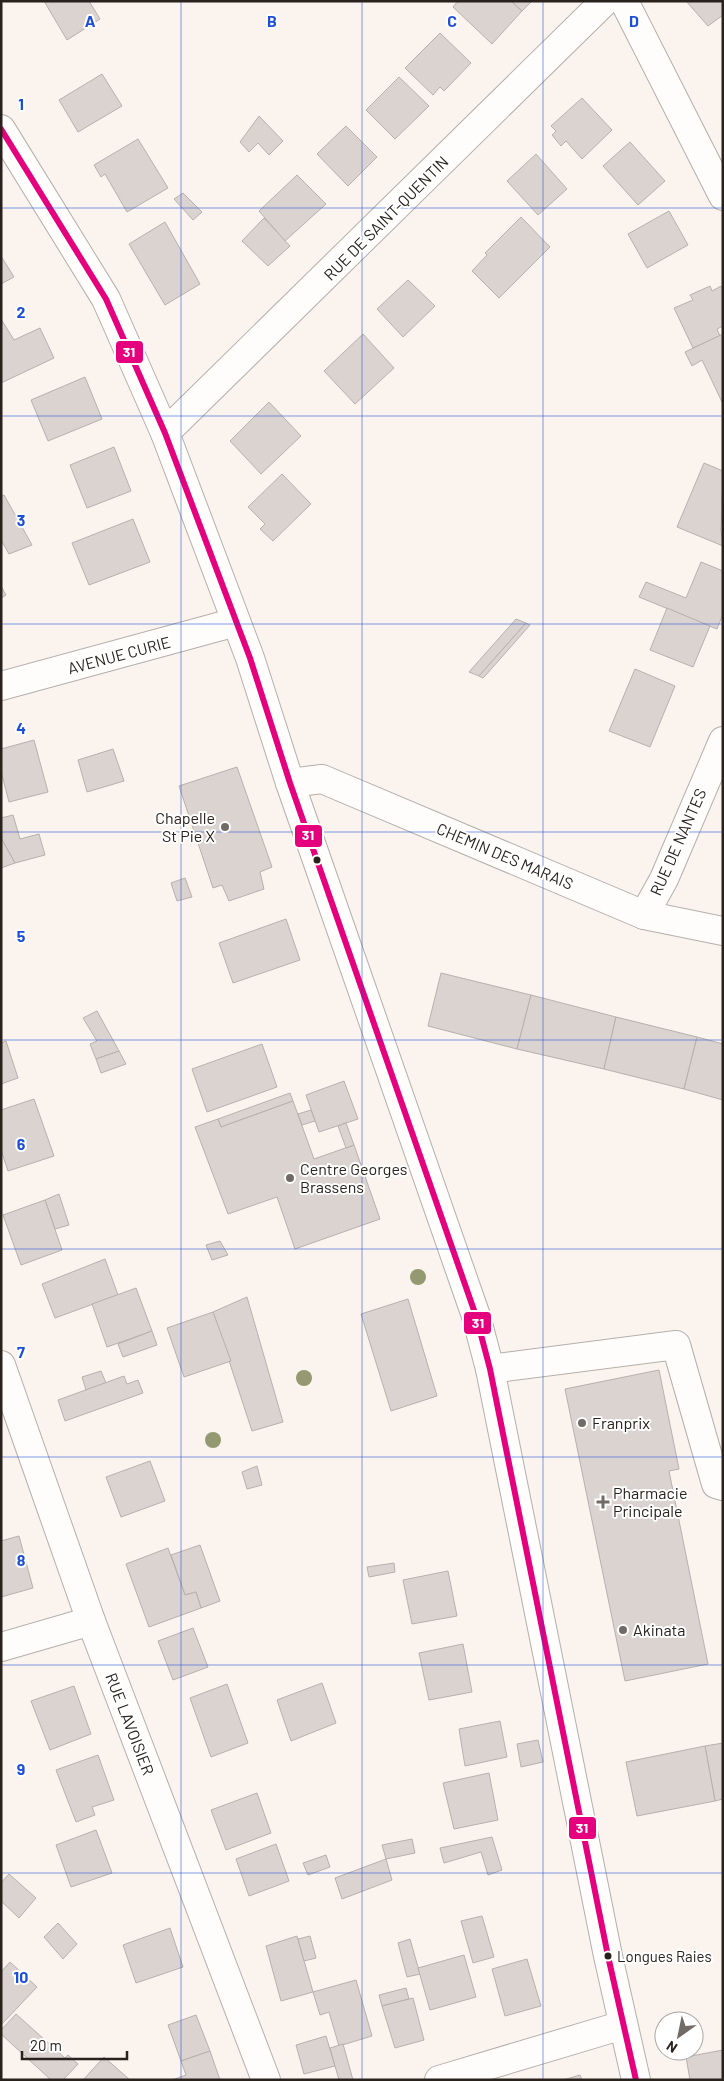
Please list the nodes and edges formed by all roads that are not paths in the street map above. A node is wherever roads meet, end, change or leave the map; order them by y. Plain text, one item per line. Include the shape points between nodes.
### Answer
1 (606, 1) edge
2 (624, 1) edge
3 (1, 129) edge
4 (723, 196) edge
5 (165, 433) junction
6 (236, 622) junction
7 (1, 686) edge
8 (723, 741) edge
9 (290, 782) junction
10 (644, 915) junction
11 (723, 931) edge
12 (1, 1365) edge
13 (490, 1369) junction
14 (723, 1486) edge
15 (91, 1621) junction
16 (1, 1647) edge
17 (623, 2025) junction
18 (266, 2080) edge
19 (439, 2080) edge
20 (636, 2080) edge

1 - 5 street, RUE DE SAINT-QUENTIN
2 - 4 street
3 - 5 street via 106,299
5 - 6 street
6 - 7 street, AVENUE CURIE
6 - 9 street
8 - 10 street, RUE DE NANTES via 664,879
9 - 10 street, CHEMIN DES MARAIS via 322,778
9 - 13 street via 473,1307
10 - 11 street, CHEMIN DES MARAIS
12 - 15 street, RUE LAVOISIER
13 - 14 street via 676,1345 716,1484
13 - 17 street
15 - 16 street
15 - 18 street, RUE LAVOISIER
17 - 19 street
17 - 20 street

